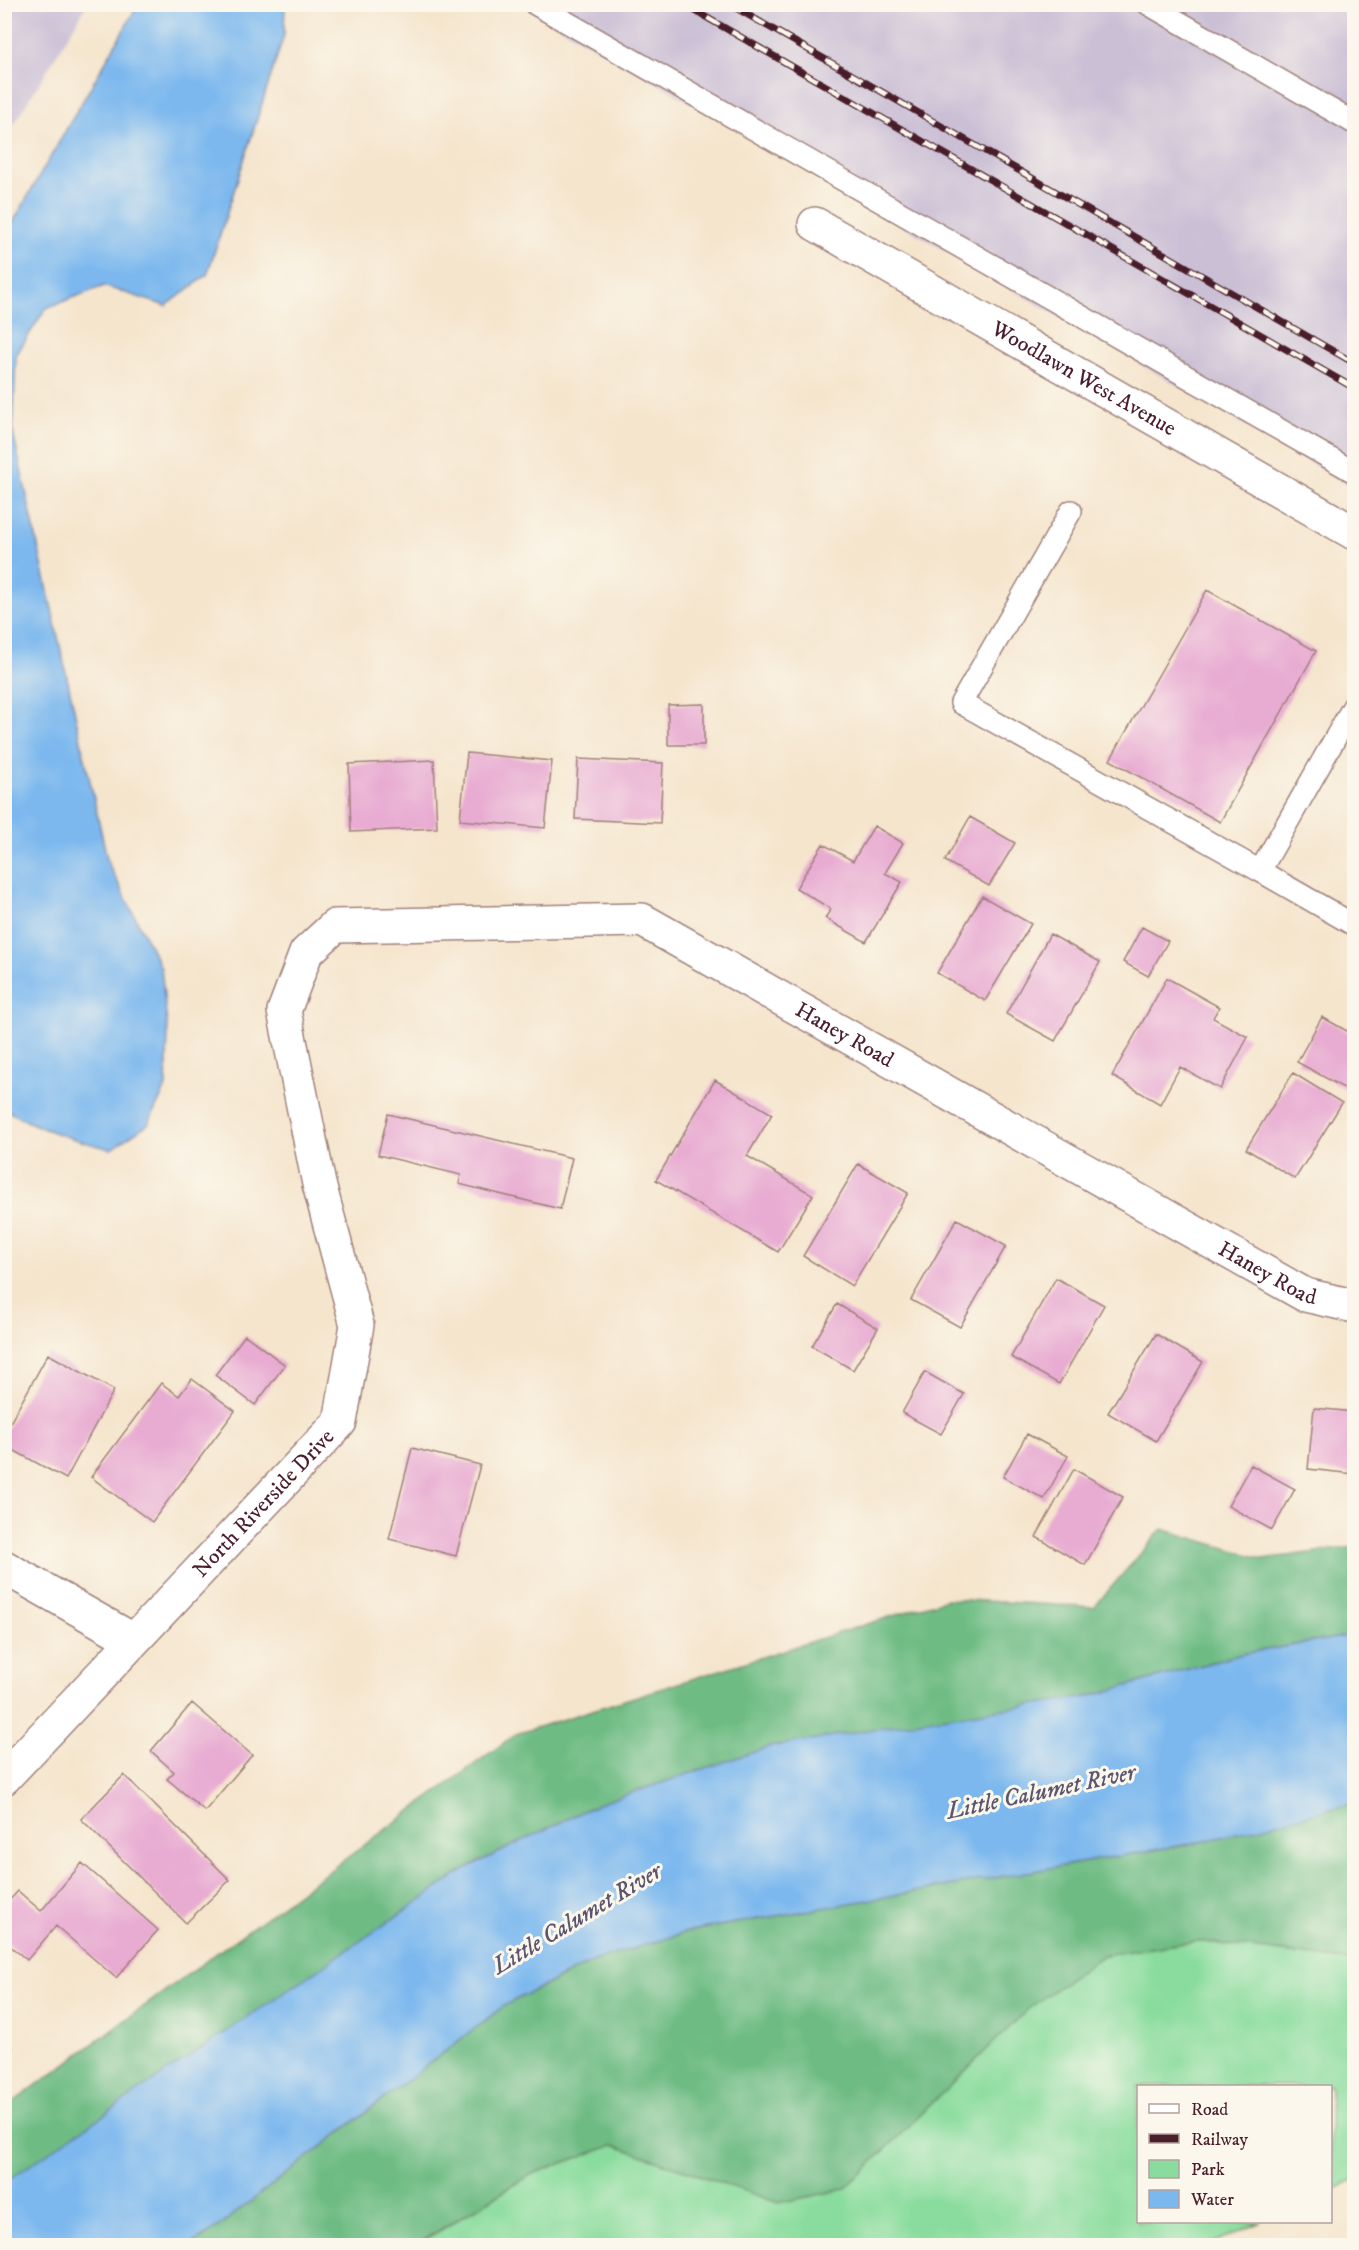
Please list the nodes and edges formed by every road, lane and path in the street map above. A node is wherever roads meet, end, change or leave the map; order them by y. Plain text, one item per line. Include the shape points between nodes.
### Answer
1 (535, 4) edge
2 (1148, 4) edge
3 (1354, 123) edge
4 (815, 224) dead end
5 (1354, 472) edge
6 (1071, 511) dead end
7 (1354, 533) edge
8 (1354, 705) edge
9 (1260, 871) junction
10 (1354, 925) edge
11 (306, 953) joint
12 (1354, 1304) edge
13 (4, 1567) edge
14 (133, 1640) junction
15 (4, 1778) edge

1 - 5 lane
2 - 3 lane
4 - 7 street, Woodlawn West Avenue
6 - 9 lane via 961,703
8 - 9 lane
9 - 10 lane
11 - 12 street, Haney Road via 335,926 642,920 1305,1295
11 - 14 street, North Riverside Drive via 284,1011 319,1184 357,1326 340,1422
13 - 14 street
14 - 15 street, North Riverside Drive

